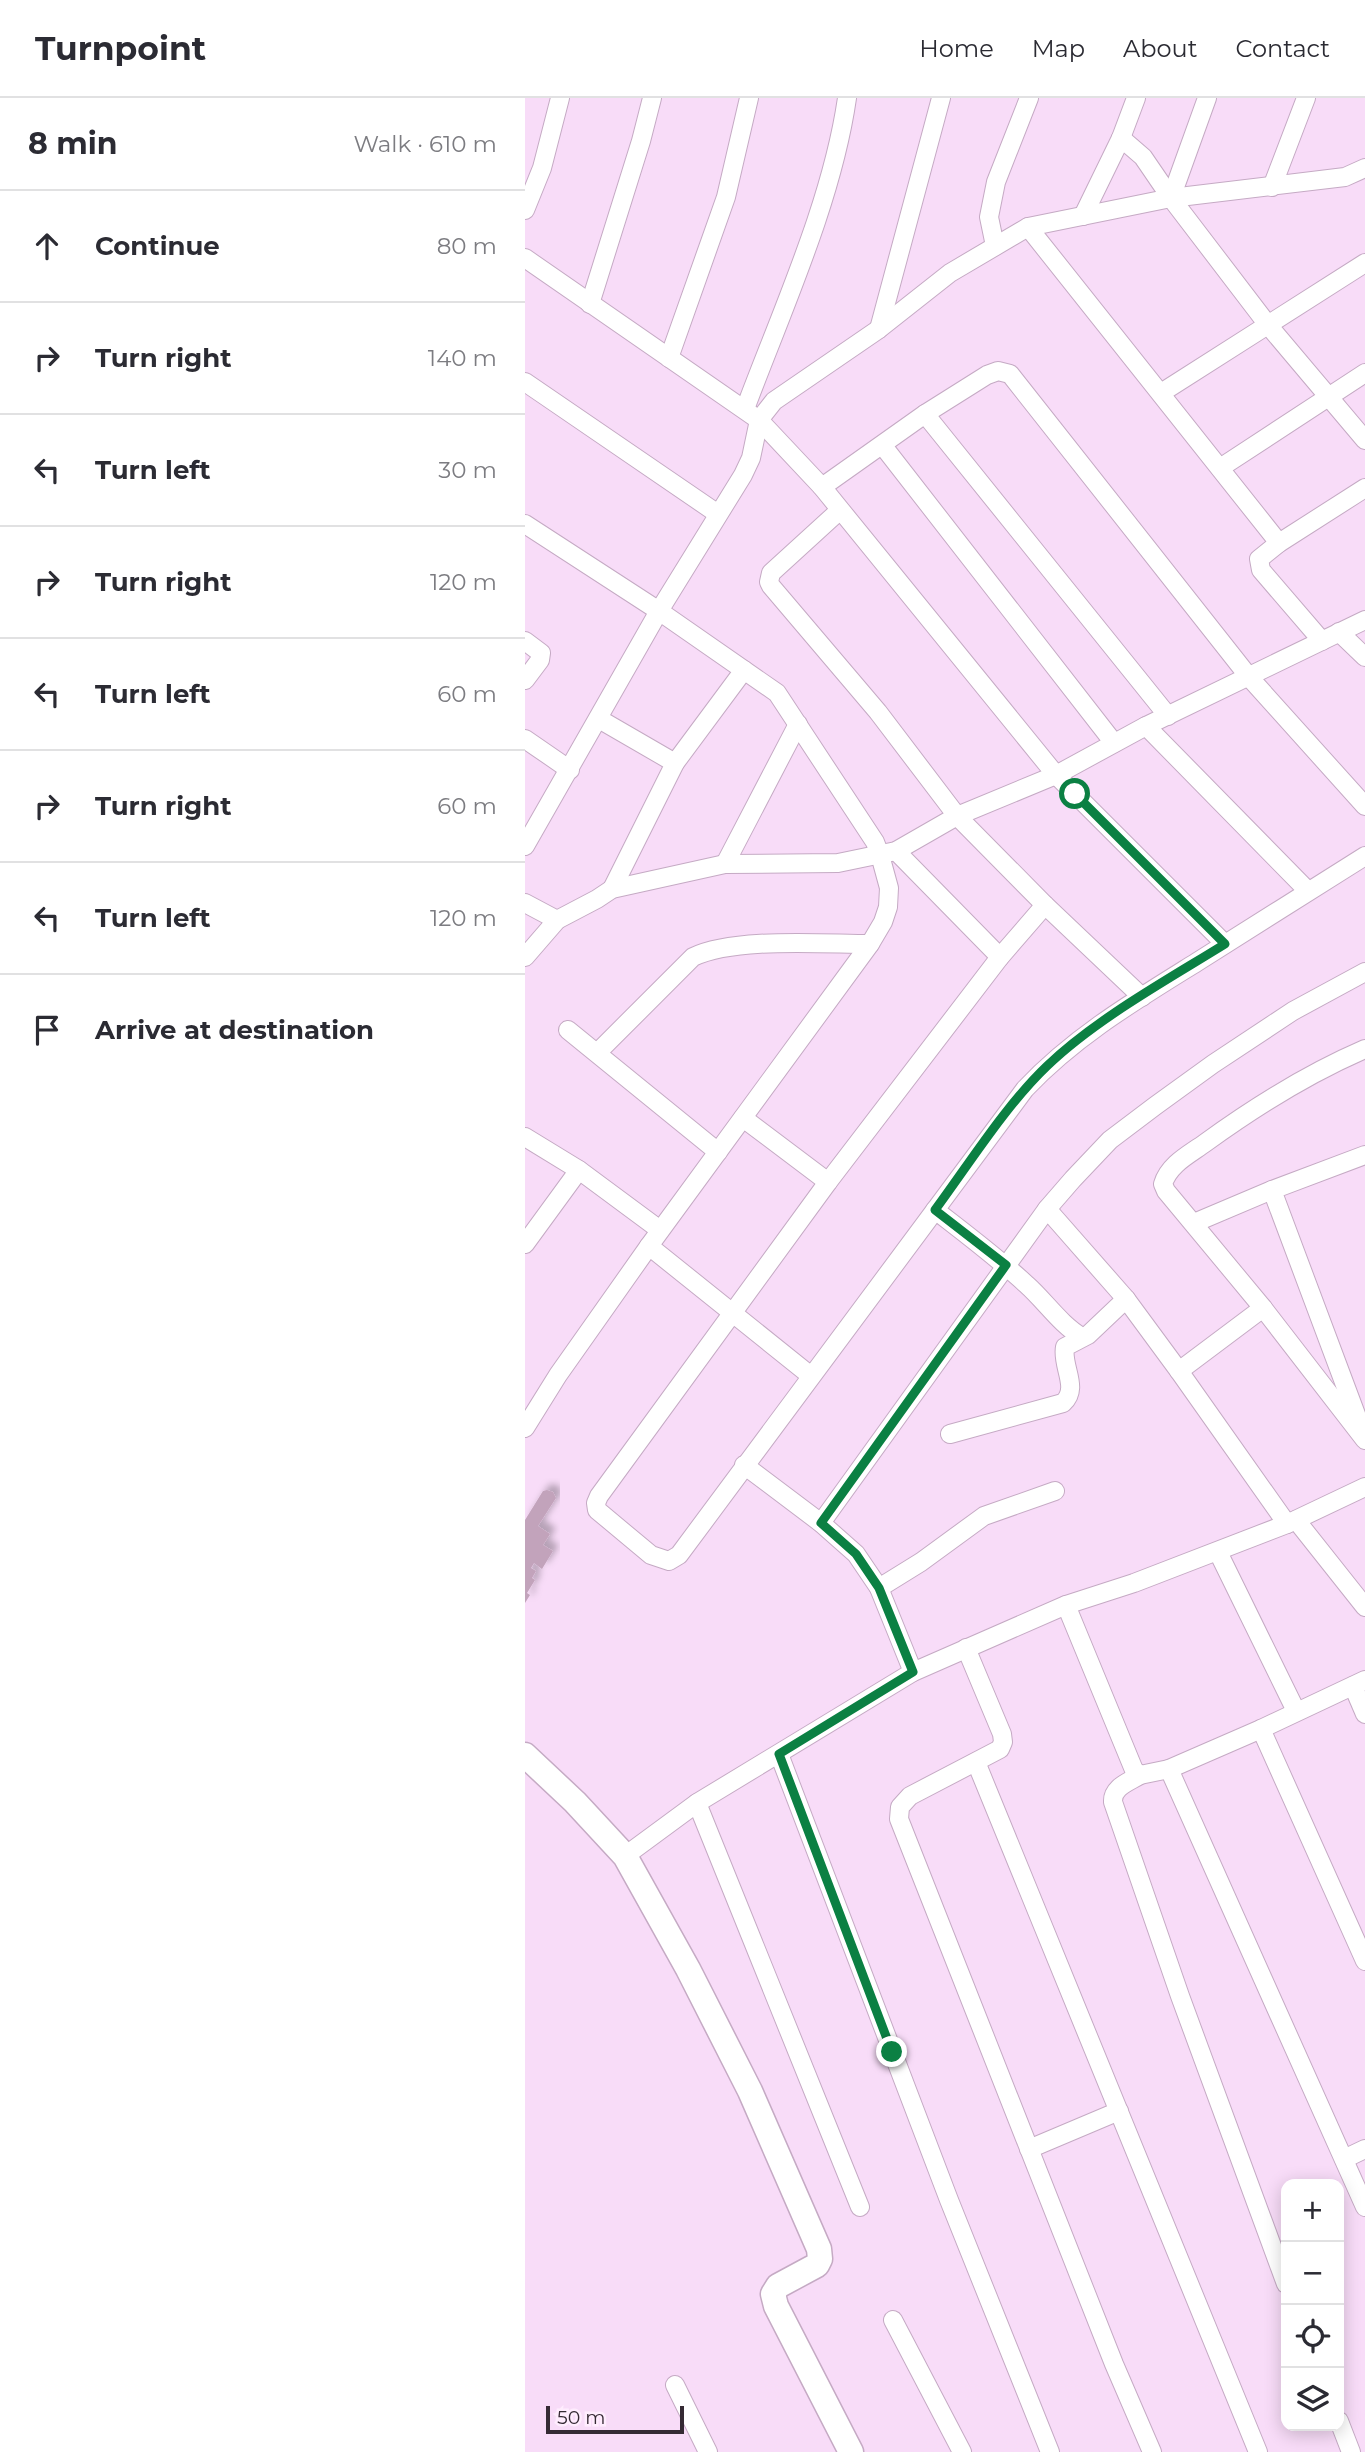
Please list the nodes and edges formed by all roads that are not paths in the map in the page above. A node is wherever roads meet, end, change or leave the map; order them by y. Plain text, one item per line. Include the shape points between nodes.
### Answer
1 (560, 98) edge
2 (652, 98) edge
3 (749, 98) edge
4 (847, 98) edge
5 (941, 98) edge
6 (1029, 98) edge
7 (1136, 98) edge
8 (1207, 98) edge
9 (1306, 98) edge
10 (1121, 138) junction
11 (1365, 168) edge
12 (1272, 187) junction
13 (1171, 198) junction
14 (525, 210) edge
15 (1083, 216) junction
16 (1028, 227) junction
17 (995, 246) junction
18 (525, 258) edge
19 (1365, 262) edge
20 (590, 303) junction
21 (1268, 325) junction
22 (879, 329) junction
23 (669, 358) junction
24 (1365, 373) edge
25 (525, 382) edge
26 (1161, 393) junction
27 (1329, 397) junction
28 (925, 414) junction
29 (752, 415) junction
30 (1365, 440) edge
31 (883, 446) junction
32 (1220, 468) junction
33 (822, 487) junction
34 (1365, 488) edge
35 (840, 510) junction
36 (718, 514) junction
37 (525, 524) edge
38 (1279, 543) junction
39 (659, 611) junction
40 (1365, 620) edge
41 (1339, 632) junction
42 (525, 640) edge
43 (1322, 641) junction
44 (1365, 657) edge
45 (744, 670) junction
46 (1248, 677) junction
47 (525, 680) edge
48 (1168, 716) junction
49 (599, 719) junction
50 (797, 724) junction
51 (1146, 726) junction
52 (525, 739) edge
53 (1114, 743) junction
54 (675, 763) junction
55 (570, 770) junction
56 (1056, 775) junction
57 (1365, 806) edge
58 (957, 816) junction
59 (525, 846) edge
60 (888, 853) junction
61 (1365, 856) edge
62 (725, 864) junction
63 (612, 889) junction
64 (1308, 891) junction
65 (525, 903) edge
66 (1045, 905) junction
67 (557, 920) junction
68 (870, 944) junction
69 (1225, 944) junction
70 (525, 957) edge
71 (1000, 957) junction
72 (1365, 972) edge
73 (1142, 997) junction
74 (568, 1030) dead end
75 (1365, 1049) edge
76 (597, 1053) junction
77 (743, 1118) junction
78 (525, 1137) edge
79 (718, 1152) junction
80 (1365, 1155) edge
81 (579, 1170) junction
82 (828, 1182) junction
83 (1272, 1190) junction
84 (1047, 1209) junction
85 (935, 1210) junction
86 (1194, 1223) junction
87 (660, 1230) junction
88 (525, 1244) edge
89 (649, 1246) junction
90 (1006, 1265) junction
91 (1126, 1299) junction
92 (1262, 1308) junction
93 (733, 1312) junction
94 (1082, 1337) junction
95 (1179, 1371) junction
96 (811, 1376) junction
97 (525, 1429) edge
98 (950, 1434) dead end
99 (1365, 1439) edge
100 (744, 1465) junction
101 (1365, 1487) edge
102 (1055, 1490) dead end
103 (1291, 1522) junction
104 (821, 1523) junction
105 (1218, 1552) junction
106 (879, 1588) junction
107 (1066, 1605) junction
108 (1365, 1607) edge
109 (966, 1648) junction
110 (913, 1672) junction
111 (1359, 1683) edge
112 (1296, 1711) junction
113 (1365, 1714) edge
114 (1261, 1729) junction
115 (779, 1754) junction
116 (525, 1755) edge
117 (977, 1762) junction
118 (1169, 1769) junction
119 (1140, 1775) junction
120 (697, 1803) junction
121 (625, 1856) junction
122 (1365, 1961) edge
123 (1119, 2111) junction
124 (1029, 2149) junction
125 (1365, 2149) edge
126 (1344, 2159) junction
127 (860, 2207) dead end
128 (1365, 2207) edge
129 (1281, 2270) edge
130 (893, 2320) dead end
131 (675, 2385) dead end
132 (1343, 2431) edge
133 (708, 2452) edge
134 (851, 2452) edge
135 (963, 2452) edge
136 (1050, 2452) edge
137 (1152, 2452) edge
138 (1258, 2452) edge
139 (1351, 2452) edge

1 - 14 street via 542,169
2 - 20 street
3 - 23 street via 726,197
4 - 29 street via 836,159
5 - 22 street
6 - 17 street via 996,182 989,217
7 - 10 street
8 - 13 street
9 - 12 street
10 - 13 street via 1143,157
10 - 15 street
11 - 12 street via 1345,177
12 - 13 street
13 - 15 street
13 - 21 street
15 - 16 street
16 - 17 street
16 - 26 street
17 - 22 street via 950,273
18 - 20 street
19 - 21 street
20 - 23 street
21 - 26 street
21 - 27 street
22 - 29 street
23 - 29 street
24 - 27 street
25 - 36 street
26 - 32 street
27 - 30 street
27 - 32 street
28 - 31 street
28 - 46 street via 992,372 1010,374
28 - 48 street
29 - 33 street
29 - 36 street via 751,458
31 - 33 street
31 - 53 street
32 - 38 street
33 - 35 street
34 - 38 street
35 - 56 street
35 - 58 street via 771,573 769,582 878,712
36 - 39 street
37 - 39 street
38 - 43 street via 1261,556 1259,566
39 - 45 street
39 - 49 street
40 - 41 street
41 - 43 street
41 - 44 street
42 - 47 street via 541,653
43 - 46 street
45 - 50 street via 778,693
45 - 54 street
46 - 48 street
46 - 57 street
48 - 51 street
49 - 54 street
49 - 55 street
50 - 60 street via 875,842
50 - 62 street
51 - 53 street
51 - 64 street
52 - 55 street
53 - 56 street
54 - 63 street
55 - 59 street
56 - 58 street
56 - 69 street
58 - 60 street
58 - 66 street
60 - 62 street via 838,863
60 - 68 street via 888,907
60 - 71 street
61 - 64 street
62 - 63 street
63 - 67 street
64 - 69 street
65 - 67 street
66 - 71 street
66 - 73 street
67 - 70 street
68 - 76 street via 760,944 708,950 693,957
68 - 77 street
69 - 73 street
71 - 82 street
72 - 84 street via 1293,1011 1155,1106 1110,1140
73 - 85 street via 1047,1065
74 - 76 street
75 - 86 street via 1284,1089 1172,1167 1163,1184
76 - 79 street
77 - 79 street
77 - 82 street
78 - 81 street
79 - 87 street
80 - 83 street
81 - 87 street
81 - 88 street
82 - 93 street
83 - 86 street
83 - 99 street
84 - 90 street
84 - 91 street
85 - 90 street
85 - 96 street
86 - 92 street
87 - 89 street
89 - 93 street
89 - 97 street
90 - 94 street
90 - 104 street
91 - 94 street
91 - 95 street
92 - 95 street
92 - 99 street
93 - 96 street
93 - 100 street via 617,1469 599,1496 597,1510 651,1555 669,1561 679,1555
94 - 98 street via 1064,1351 1071,1390 1063,1403
95 - 103 street
96 - 100 street
100 - 104 street
101 - 103 street
102 - 106 street via 984,1516
103 - 105 street
103 - 108 street
104 - 106 street via 856,1554
105 - 107 street
105 - 112 street
106 - 110 street
107 - 109 street
107 - 119 street via 1134,1770
109 - 110 street
109 - 117 street via 1003,1742 1000,1749
110 - 115 street
111 - 112 street
111 - 113 street
112 - 114 street
114 - 118 street
114 - 122 street
115 - 120 street
115 - 136 street
116 - 121 street
117 - 123 street
117 - 124 street via 910,1796 900,1807 899,1819
118 - 119 street
118 - 126 street
119 - 129 street via 1117,1790 1113,1802
120 - 121 street
120 - 127 street
121 - 134 street via 750,2091 820,2249 817,2265 778,2286 773,2294
123 - 124 street
123 - 138 street
124 - 137 street
125 - 126 street
126 - 128 street
130 - 135 street
131 - 133 street
132 - 139 street

